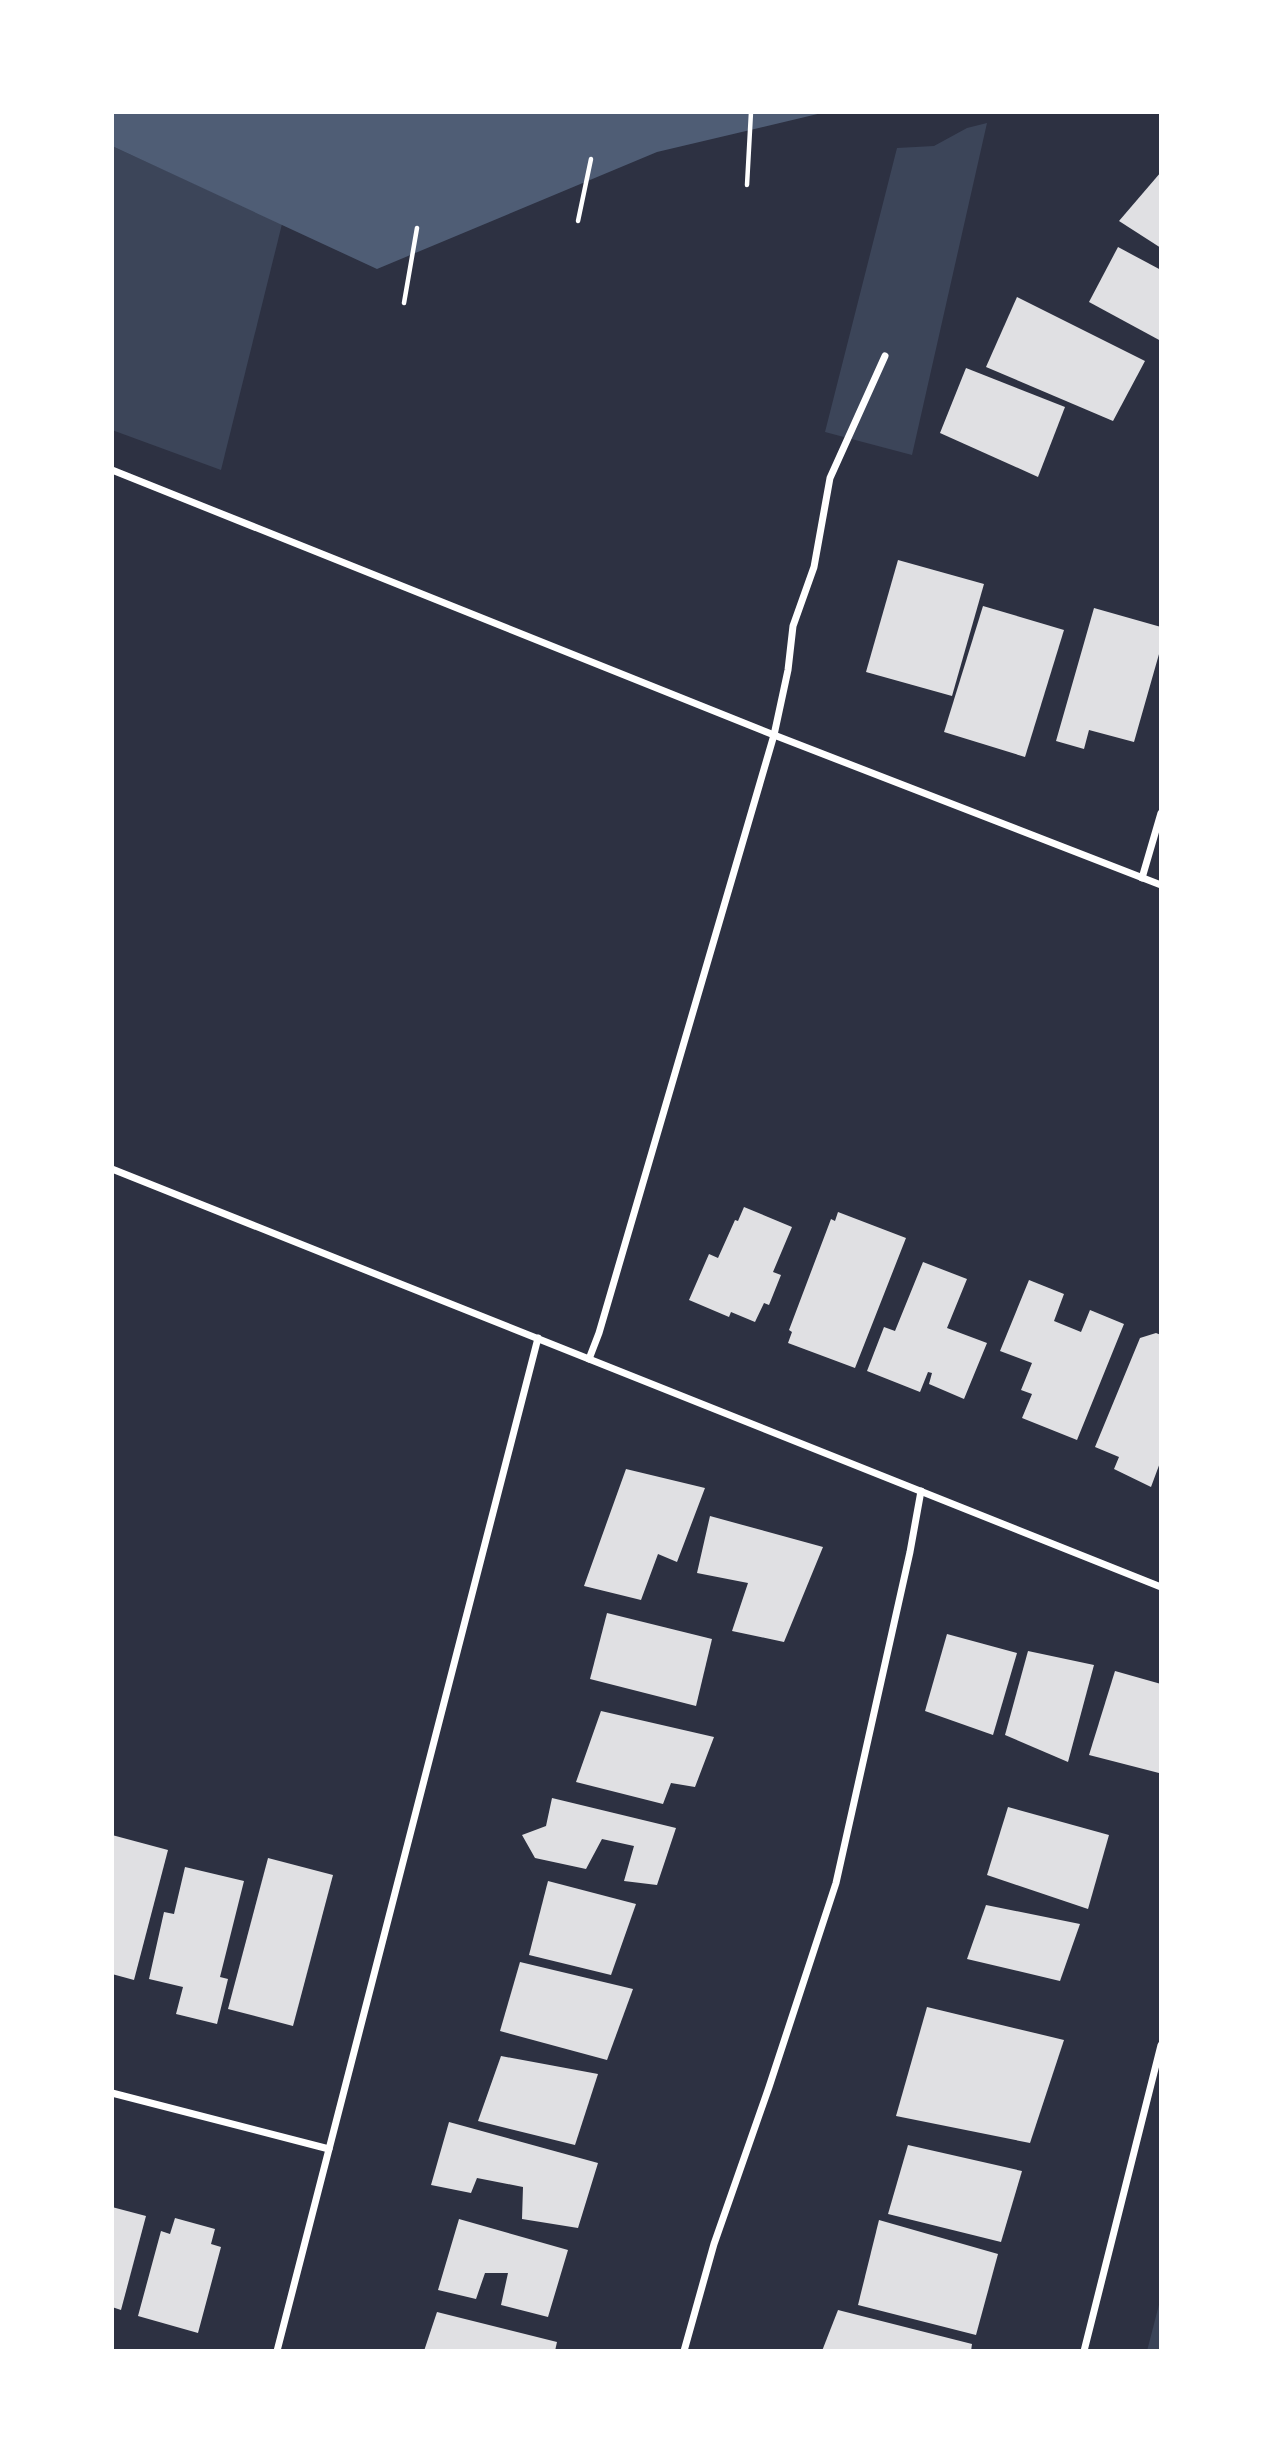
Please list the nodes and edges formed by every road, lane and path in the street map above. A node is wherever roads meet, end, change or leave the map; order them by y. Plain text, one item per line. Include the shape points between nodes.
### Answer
1 (751, 112) edge
2 (591, 159) dead end
3 (747, 185) dead end
4 (578, 221) dead end
5 (417, 228) dead end
6 (404, 303) dead end
7 (885, 356) dead end
8 (112, 470) edge
9 (774, 735) junction
10 (1161, 813) edge
11 (1142, 878) junction
12 (1161, 885) edge
13 (112, 1169) edge
14 (538, 1338) junction
15 (589, 1359) junction
16 (921, 1491) junction
17 (1161, 1587) edge
18 (1161, 2045) edge
19 (112, 2093) edge
20 (328, 2149) junction
21 (277, 2351) edge
22 (684, 2351) edge
23 (1084, 2351) edge

1 - 3 path
2 - 4 path
5 - 6 path
7 - 9 street via 830,478 814,567 793,626
8 - 9 street
9 - 11 street
9 - 15 street
10 - 11 street
11 - 12 street
13 - 14 street
14 - 15 street
14 - 20 street
15 - 16 street
16 - 17 street
16 - 22 street via 836,1883 714,2244
18 - 23 street
19 - 20 street
20 - 21 street

